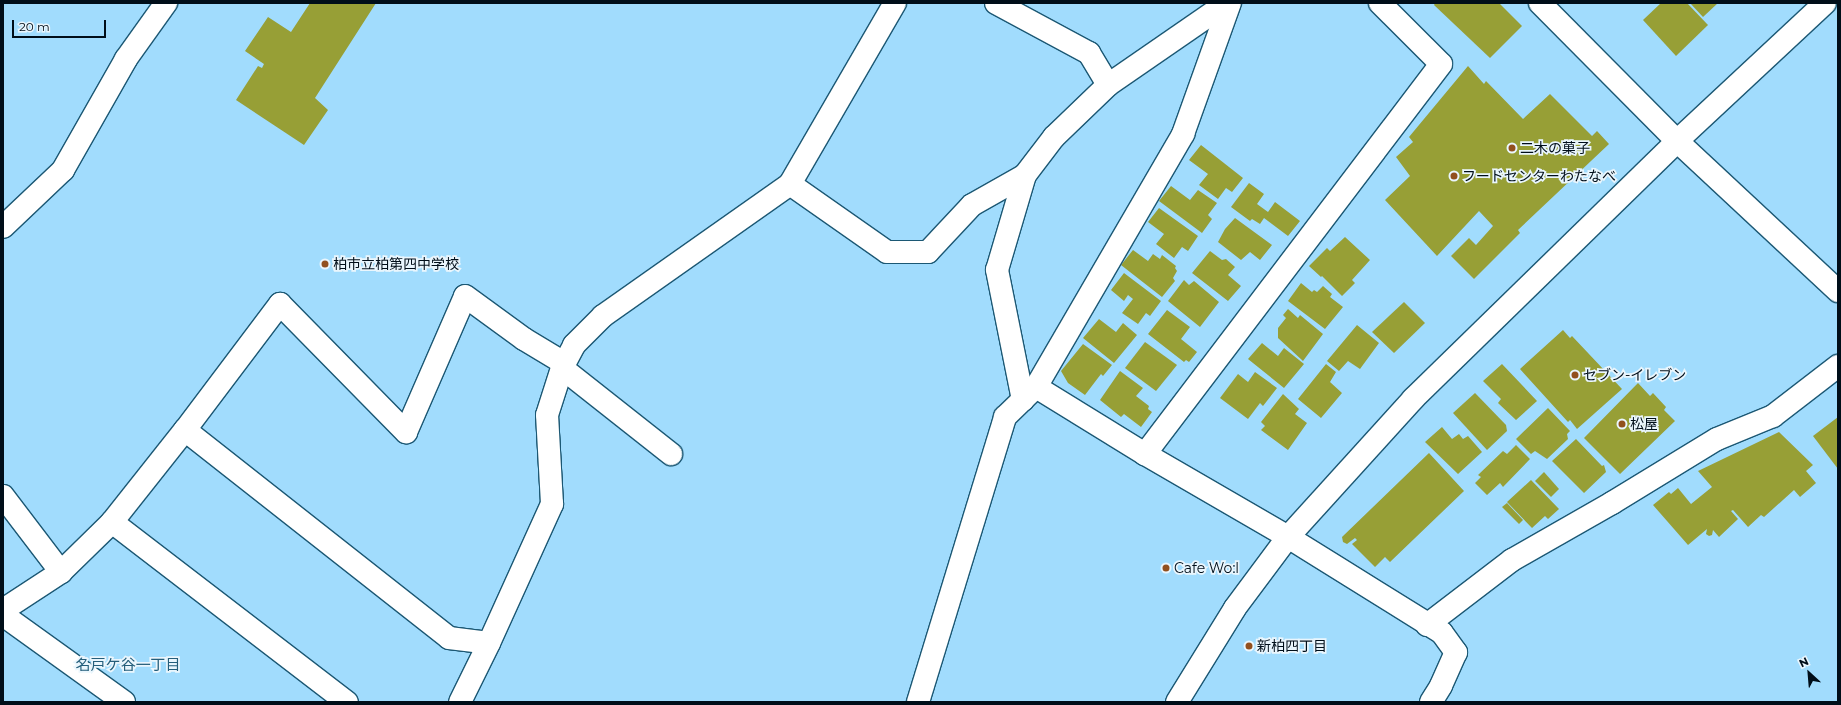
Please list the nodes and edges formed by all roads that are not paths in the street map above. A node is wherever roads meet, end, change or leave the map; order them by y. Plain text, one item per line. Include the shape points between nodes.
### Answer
1 (166, 3) edge
2 (895, 3) edge
3 (996, 3) edge
4 (1228, 3) edge
5 (1380, 3) edge
6 (1540, 3) edge
7 (1826, 3) edge
8 (1108, 85) junction
9 (1677, 141) junction
10 (1025, 175) junction
11 (790, 184) junction
12 (3, 227) edge
13 (1838, 291) edge
14 (563, 366) junction
15 (1838, 366) edge
16 (1030, 394) junction
17 (185, 430) junction
18 (671, 454) dead end
19 (1145, 454) junction
20 (3, 496) edge
21 (112, 522) junction
22 (1288, 537) junction
23 (61, 572) junction
24 (3, 610) edge
25 (3, 615) edge
26 (1427, 624) junction
27 (490, 644) junction
28 (124, 702) edge
29 (347, 702) edge
30 (460, 702) edge
31 (918, 702) edge
32 (1177, 702) edge
33 (1430, 702) edge

1 - 12 street via 126,59 63,170
2 - 11 street
3 - 8 street via 1089,53
4 - 8 street
4 - 16 street via 1183,134
5 - 19 street via 1441,64
6 - 9 street
7 - 9 street
8 - 10 street via 1054,137
9 - 13 street
9 - 22 street via 1413,399
10 - 11 street via 972,205 928,252 887,252
10 - 16 street via 997,270
11 - 14 street via 603,316 581,336
14 - 17 street via 465,296 406,432 280,304
14 - 18 street
14 - 27 street via 547,414 552,504
15 - 26 street via 1773,416 1717,440 1612,504 1512,560
16 - 19 street
16 - 31 street via 1005,417
17 - 21 street
17 - 27 street via 449,638
19 - 22 street
20 - 23 street
21 - 23 street
21 - 29 street
22 - 26 street
22 - 32 street via 1235,608
23 - 24 street
25 - 28 street
26 - 33 street via 1442,633 1456,652 1441,686
27 - 30 street

